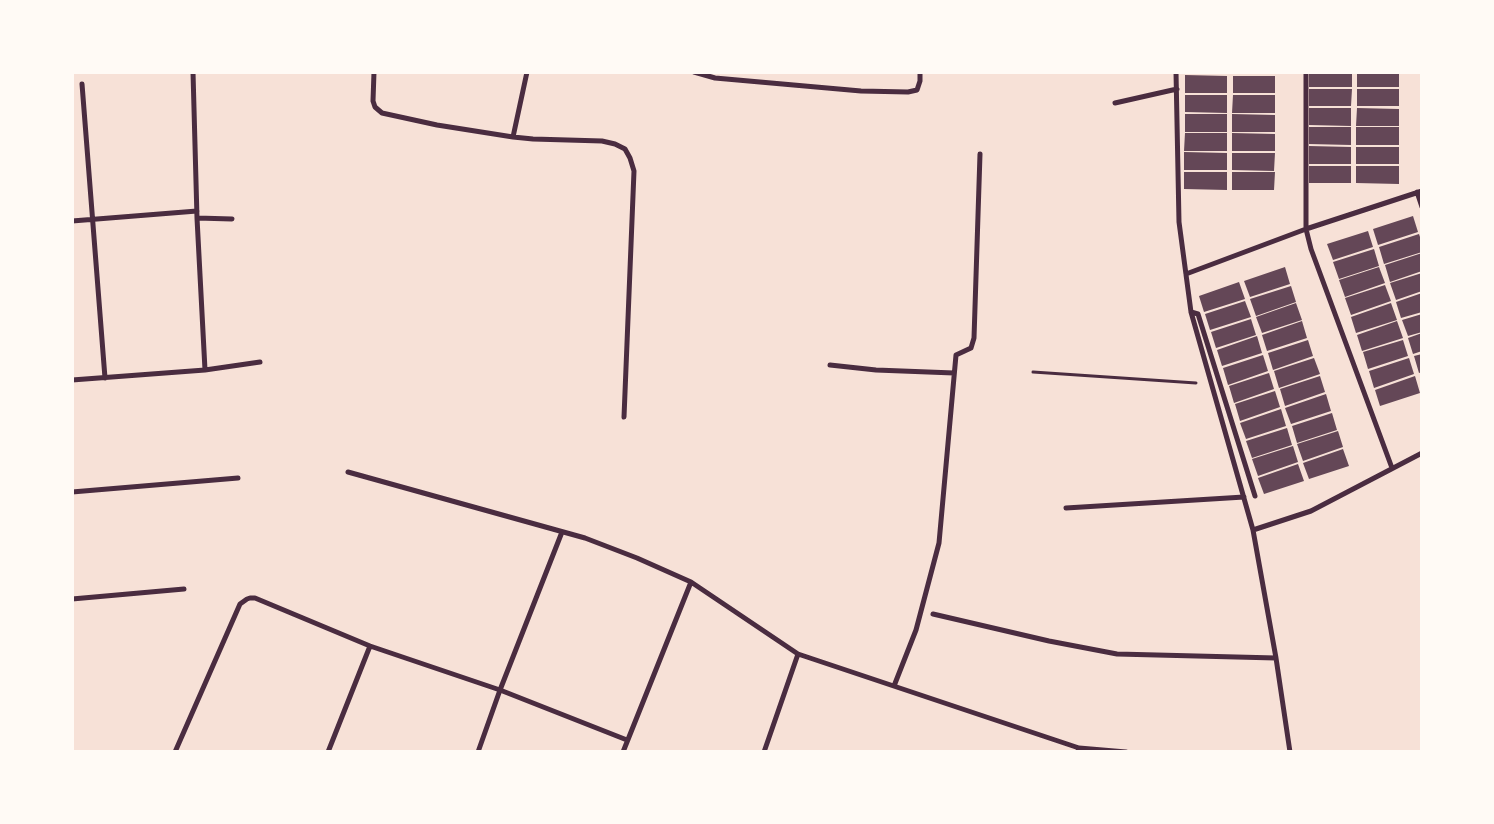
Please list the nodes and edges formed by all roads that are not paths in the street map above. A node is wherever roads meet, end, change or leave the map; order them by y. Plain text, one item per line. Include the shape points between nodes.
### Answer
1 (193, 72) edge
2 (374, 72) edge
3 (526, 72) edge
4 (694, 72) edge
5 (920, 72) edge
6 (1176, 72) edge
7 (1306, 72) edge
8 (715, 75) edge
9 (82, 84) dead end
10 (1176, 89) junction
11 (1116, 104) dead end
12 (512, 137) junction
13 (980, 154) dead end
14 (1420, 192) edge
15 (1422, 207) edge
16 (197, 210) junction
17 (197, 218) junction
18 (93, 219) junction
19 (232, 219) dead end
20 (72, 221) edge
21 (1306, 229) junction
22 (1186, 274) junction
23 (1191, 312) junction
24 (260, 362) dead end
25 (830, 365) dead end
26 (205, 370) junction
27 (954, 373) junction
28 (106, 378) junction
29 (72, 380) edge
30 (624, 417) dead end
31 (1422, 453) edge
32 (1392, 468) junction
33 (348, 472) dead end
34 (238, 478) dead end
35 (72, 492) edge
36 (1255, 496) dead end
37 (1244, 497) junction
38 (1066, 508) dead end
39 (1252, 530) junction
40 (562, 532) junction
41 (691, 582) junction
42 (184, 589) dead end
43 (72, 599) edge
44 (933, 614) dead end
45 (370, 646) junction
46 (798, 654) junction
47 (1276, 658) junction
48 (894, 686) junction
49 (500, 690) junction
50 (627, 740) junction
51 (1078, 750) edge
52 (175, 752) edge
53 (328, 752) edge
54 (478, 752) edge
55 (623, 752) edge
56 (764, 752) edge
57 (1126, 752) edge
58 (1290, 752) edge

1 - 16 street
2 - 12 street via 373,101 382,112
3 - 12 street
4 - 8 street
5 - 8 street via 917,90 908,92
6 - 10 street
7 - 21 street
9 - 18 street
10 - 11 street
10 - 22 street via 1179,222
12 - 30 street via 602,141 625,149 630,158 634,171
13 - 27 street via 974,338 971,348 956,355
14 - 15 street
14 - 21 street
16 - 17 street
16 - 18 street
17 - 19 street
17 - 26 street
18 - 20 street
18 - 28 street
21 - 22 street
21 - 32 street
22 - 23 street
23 - 36 street via 1198,314
23 - 37 street
24 - 26 street
25 - 27 street
26 - 28 street
27 - 48 street via 939,543 916,630
28 - 29 street
31 - 32 street
32 - 39 street via 1310,511
33 - 40 street
34 - 35 street
37 - 38 street
37 - 39 street
39 - 47 street
40 - 41 street via 637,558
40 - 49 street
41 - 46 street
41 - 50 street
42 - 43 street
44 - 47 street via 1117,654
45 - 49 street
45 - 52 street via 255,598 246,599 240,604
45 - 53 street
46 - 48 street
46 - 56 street
47 - 58 street
48 - 51 street
49 - 50 street
49 - 54 street
50 - 55 street
51 - 57 street

